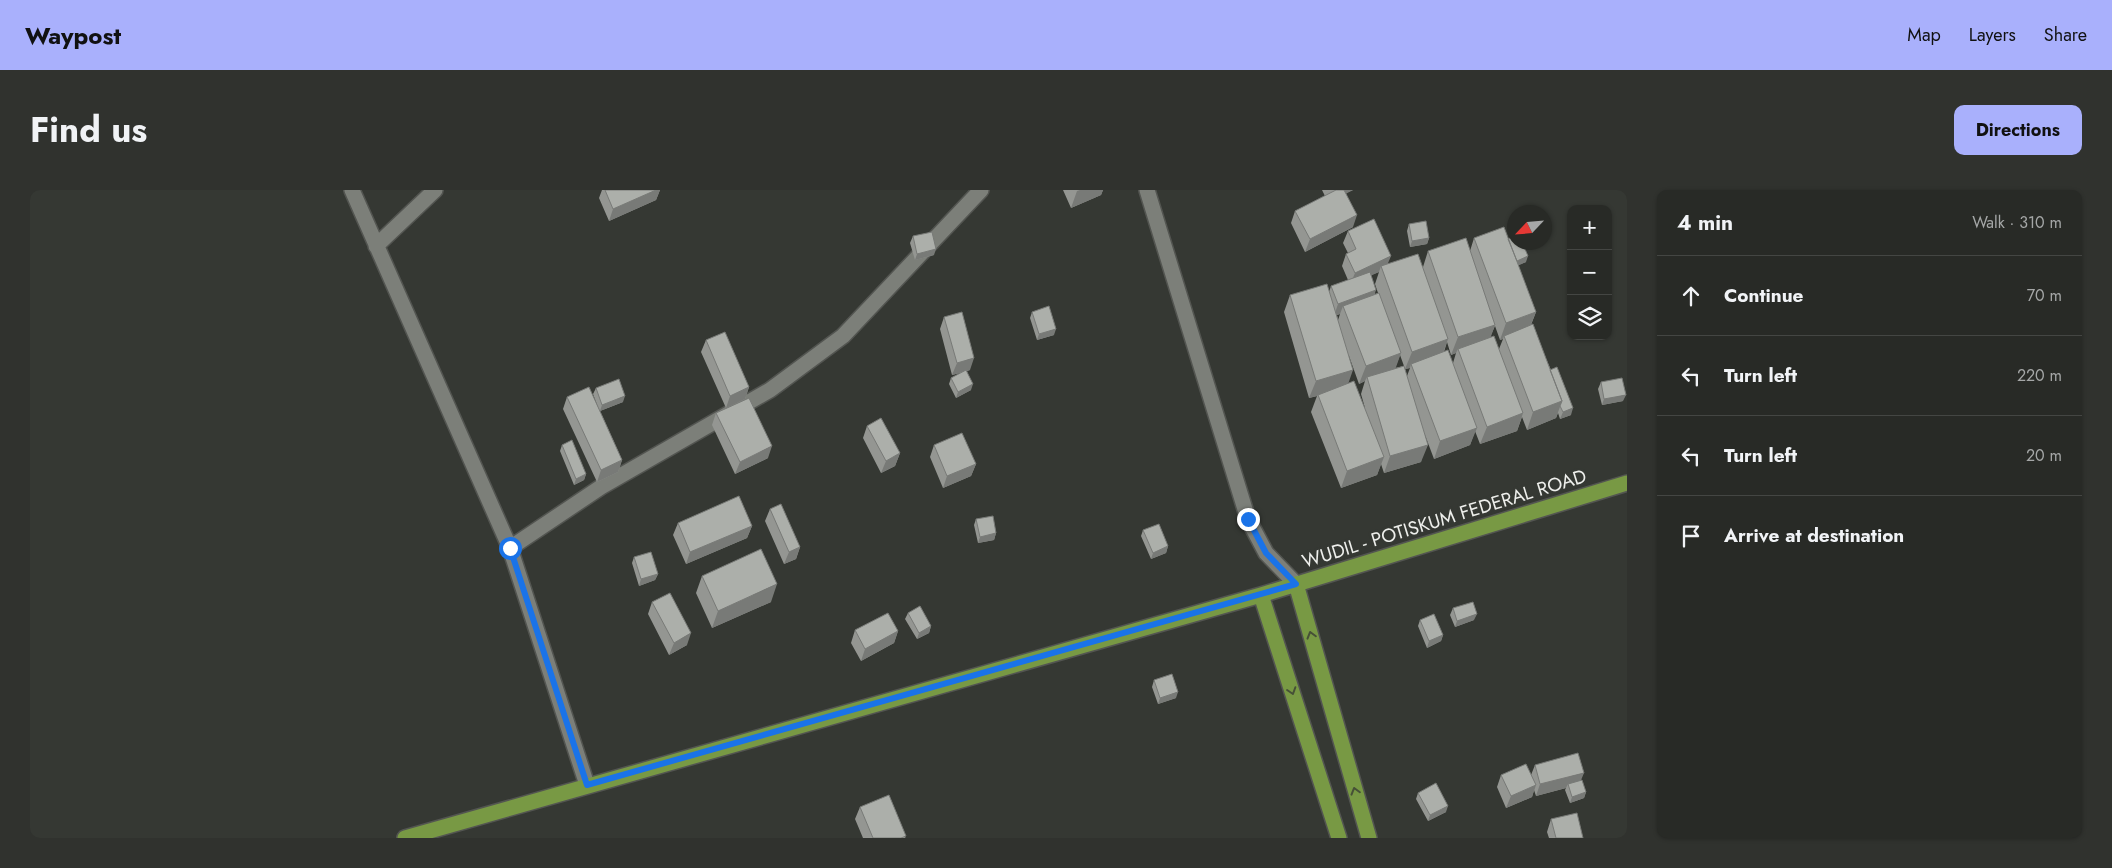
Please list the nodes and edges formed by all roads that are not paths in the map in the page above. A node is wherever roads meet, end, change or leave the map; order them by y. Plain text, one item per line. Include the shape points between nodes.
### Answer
1 (352, 190) edge
2 (435, 190) edge
3 (981, 190) edge
4 (1147, 190) edge
5 (376, 246) junction
6 (1627, 483) edge
7 (510, 548) junction
8 (1296, 584) junction
9 (1261, 595) junction
10 (587, 785) junction
11 (405, 838) edge
12 (1339, 838) edge
13 (1369, 838) edge

1 - 5 street
2 - 5 street
3 - 7 street via 843,336 770,390 601,487
4 - 8 street via 1248,519 1266,553
5 - 7 street
6 - 8 main road, WUDIL - POTISKUM FEDERAL ROAD
7 - 10 street
8 - 9 main road
13 -> 8 main road, WUDIL - POTISKUM FEDERAL ROAD
9 - 10 main road
9 -> 12 main road
10 - 11 main road

